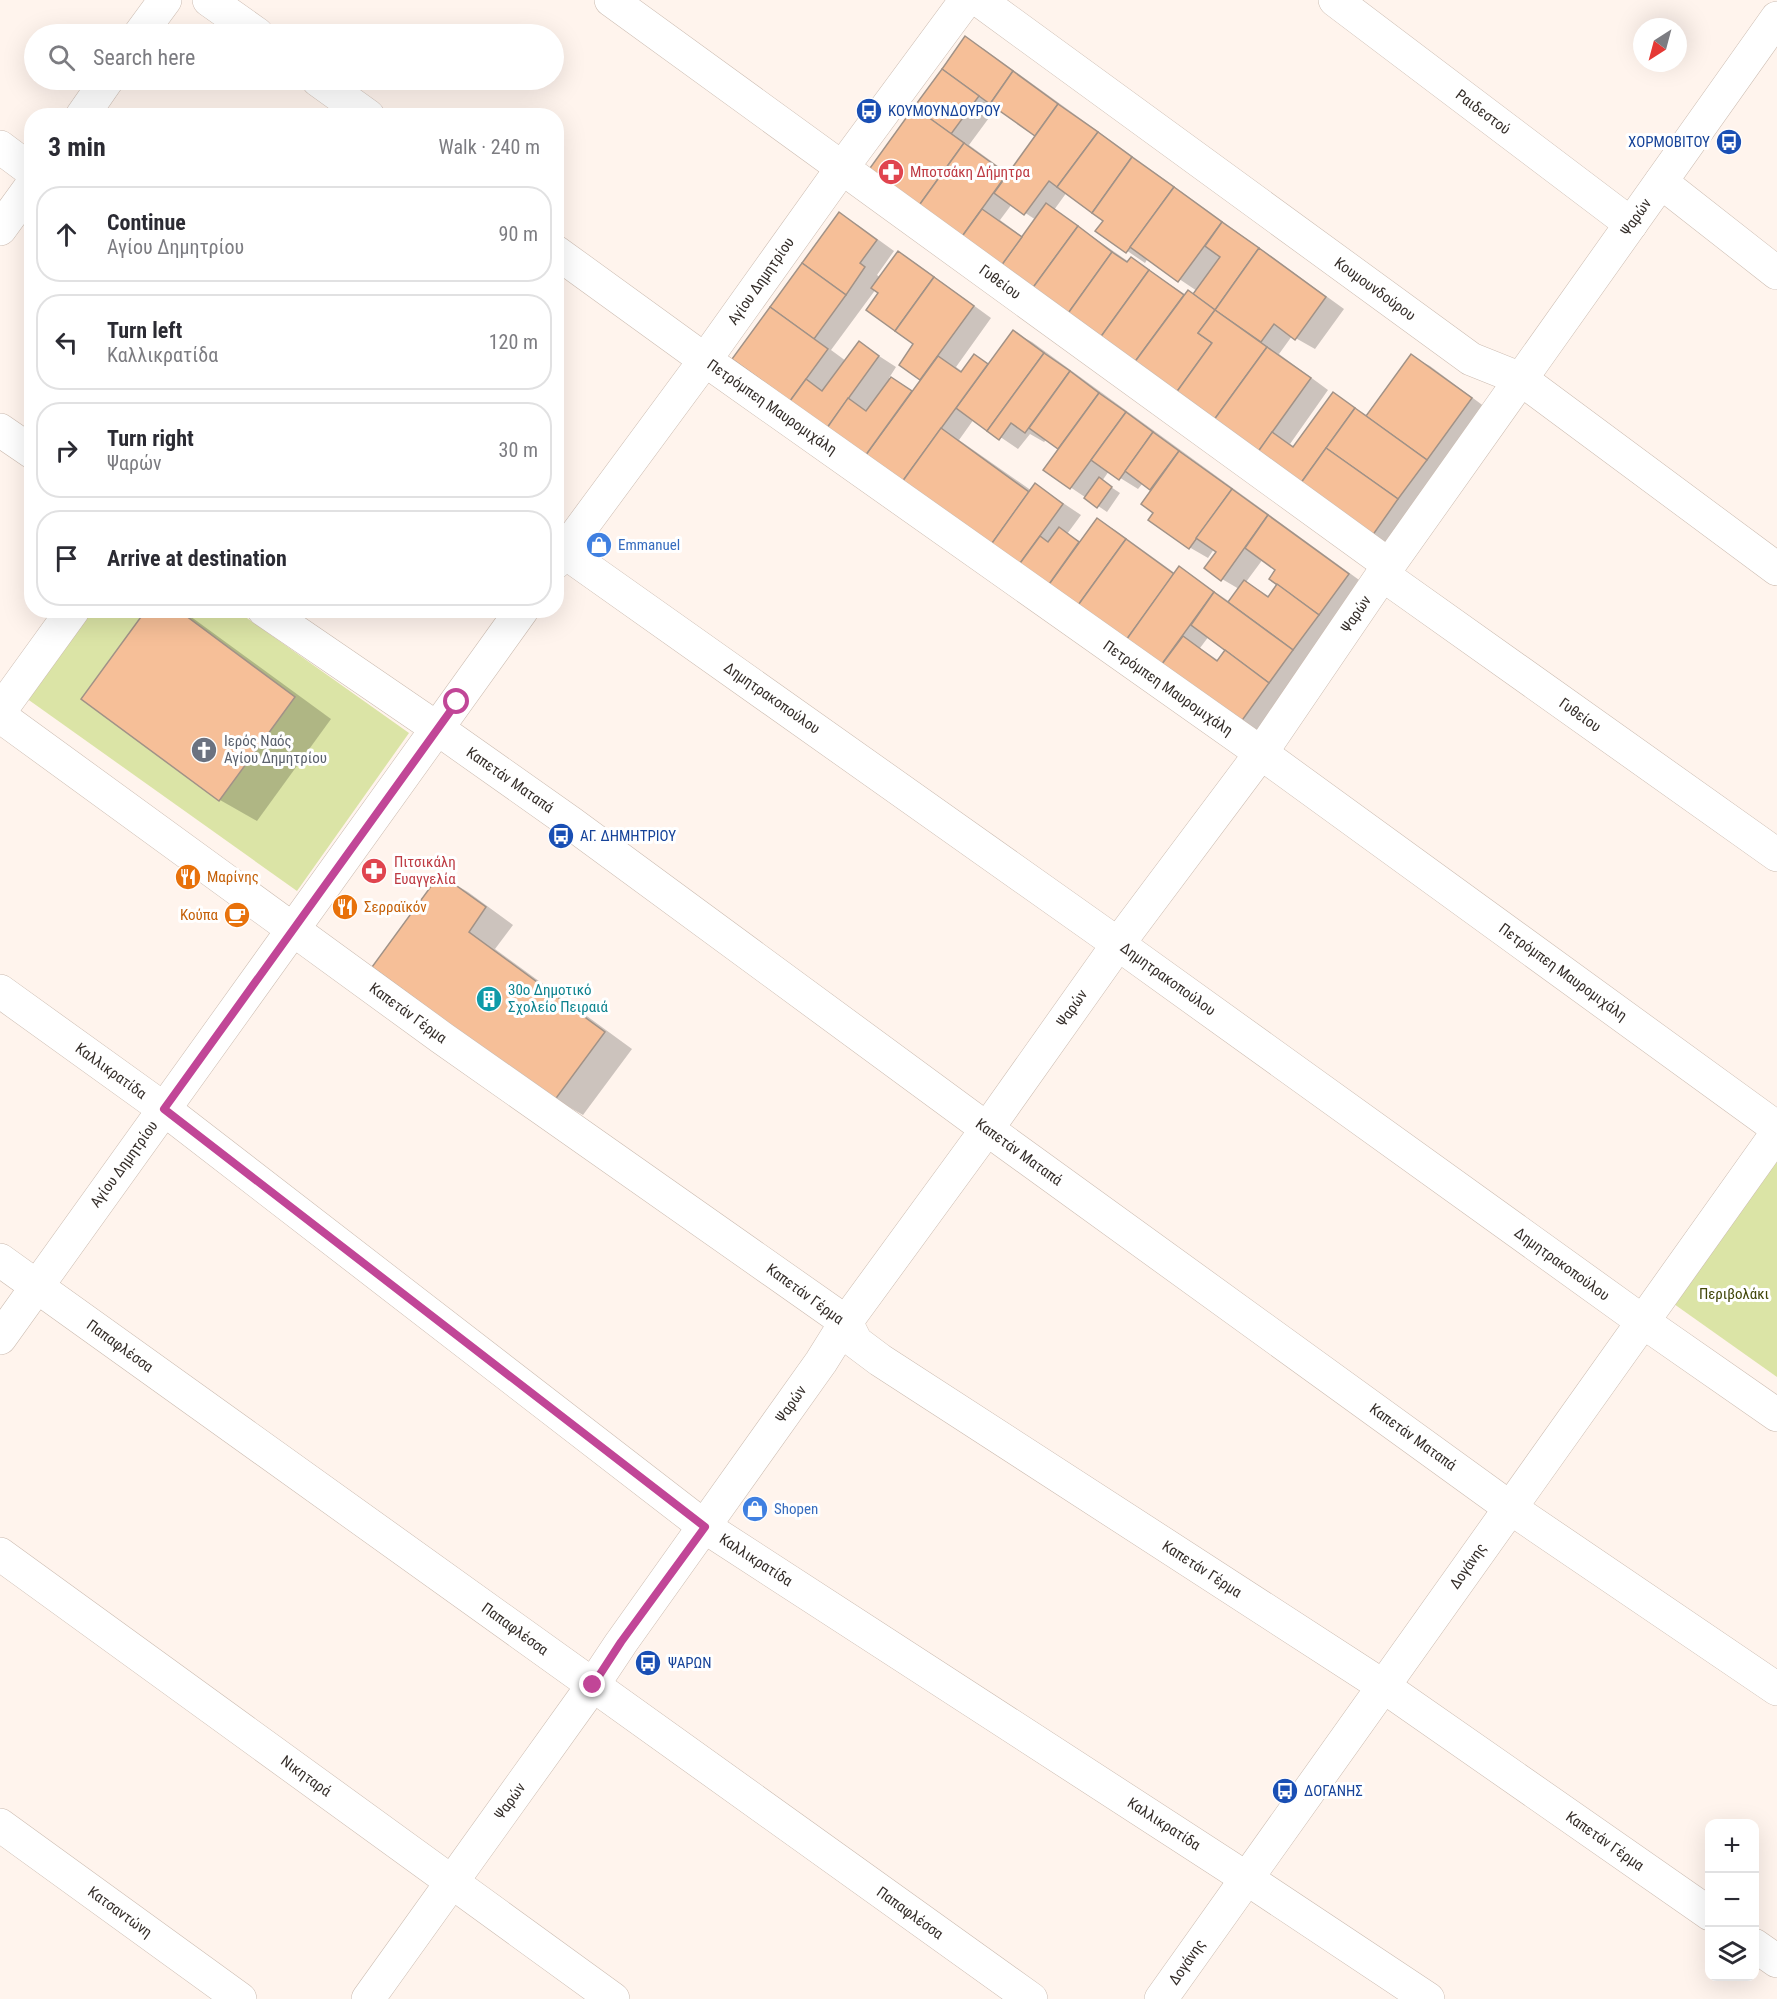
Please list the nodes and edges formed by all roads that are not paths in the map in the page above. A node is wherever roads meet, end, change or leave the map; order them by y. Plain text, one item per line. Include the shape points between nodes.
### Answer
1 (165, 0) edge
2 (209, 0) edge
3 (611, 0) edge
4 (966, 0) edge
5 (979, 0) edge
6 (1335, 0) edge
7 (1777, 18) edge
8 (147, 24) edge
9 (242, 24) edge
10 (101, 90) edge
11 (332, 90) edge
12 (88, 108) edge
13 (357, 108) edge
14 (0, 147) edge
15 (24, 165) edge
16 (842, 168) junction
17 (1661, 182) junction
18 (24, 196) edge
19 (1631, 224) junction
20 (0, 228) edge
21 (564, 258) edge
22 (1777, 273) edge
23 (705, 360) junction
24 (1521, 380) junction
25 (0, 430) edge
26 (24, 446) edge
27 (564, 546) edge
28 (564, 556) edge
29 (1777, 569) edge
30 (1386, 570) junction
31 (67, 618) edge
32 (276, 618) edge
33 (516, 618) edge
34 (0, 711) edge
35 (0, 716) edge
36 (438, 729) junction
37 (1261, 753) junction
38 (1777, 855) edge
39 (293, 930) junction
40 (1118, 944) junction
41 (0, 991) edge
42 (164, 1109) junction
43 (1777, 1128) edge
44 (987, 1129) junction
45 (1777, 1133) edge
46 (0, 1260) edge
47 (37, 1286) junction
48 (1642, 1321) junction
49 (846, 1322) junction
50 (0, 1338) edge
51 (1777, 1415) edge
52 (1509, 1507) junction
53 (705, 1527) junction
54 (0, 1554) edge
55 (593, 1685) junction
56 (1383, 1686) junction
57 (1777, 1689) edge
58 (0, 1825) edge
59 (1246, 1878) junction
60 (452, 1882) junction
61 (1705, 1911) edge
62 (1759, 1948) edge
63 (1777, 1961) edge
64 (240, 1999) edge
65 (368, 1999) edge
66 (613, 1999) edge
67 (1031, 1999) edge
68 (1161, 1999) edge
69 (1428, 1999) edge

1 - 8 street
2 - 9 street
3 - 16 street, Γυθείου
4 - 16 street, Αγίου Δημητρίου
5 - 24 street, Κουμουνδούρου via 1471,359
6 - 19 street, Ραιδεστού
7 - 17 street, Ψαρών
10 - 12 street
11 - 13 street
14 - 15 street
16 - 23 street, Αγίου Δημητρίου
16 - 30 street, Γυθείου
17 - 19 street, Ψαρών
17 - 22 street
18 - 20 street
19 - 24 street, Ψαρών
21 - 23 street, Πετρόμπεη Μαυρομιχάλη
23 - 27 street, Αγίου Δημητρίου
23 - 37 street, Πετρόμπεη Μαυρομιχάλη
24 - 29 street, Κουμουνδούρου
24 - 30 street, Ψαρών
25 - 26 street
28 - 40 street, Δημητρακοπούλου
30 - 37 street, Ψαρών
30 - 38 street, Γυθείου
31 - 34 street
32 - 36 street, Καπετάν Ματαπά
33 - 36 street, Αγίου Δημητρίου
35 - 39 street, Καπετάν Γέρμα
36 - 39 street, Αγίου Δημητρίου
36 - 44 street, Καπετάν Ματαπά
37 - 40 street, Ψαρών
37 - 43 street, Πετρόμπεη Μαυρομιχάλη
39 - 42 street, Αγίου Δημητρίου
39 - 49 street, Καπετάν Γέρμα
40 - 44 street, Ψαρών
40 - 48 street, Δημητρακοπούλου
41 - 42 street, Καλλικρατίδα
42 - 47 street, Αγίου Δημητρίου
42 - 53 street, Καλλικρατίδα
44 - 49 street, Ψαρών
44 - 52 street, Καπετάν Ματαπά
45 - 48 street, Δογάνης
46 - 47 street, Παπαφλέσσα
47 - 50 street, Αγίου Δημητρίου
47 - 55 street, Παπαφλέσσα
48 - 51 street, Δημητρακοπούλου
48 - 52 street, Δογάνης
49 - 53 street, Ψαρών
49 - 56 street, Καπετάν Γέρμα via 856,1342 880,1360
52 - 56 street, Δογάνης
52 - 57 street, Καπετάν Ματαπά
53 - 55 street, Ψαρών
53 - 59 street, Καλλικρατίδα
54 - 60 street, Νικηταρά
55 - 60 street, Ψαρών
55 - 67 street, Παπαφλέσσα
56 - 59 street, Δογάνης
56 - 61 street, Καπετάν Γέρμα
58 - 64 street, Κατσαντώνη
59 - 68 street, Δογάνης
59 - 69 street, Καλλικρατίδα
60 - 65 street, Ψαρών
60 - 66 street, Νικηταρά
62 - 63 street

